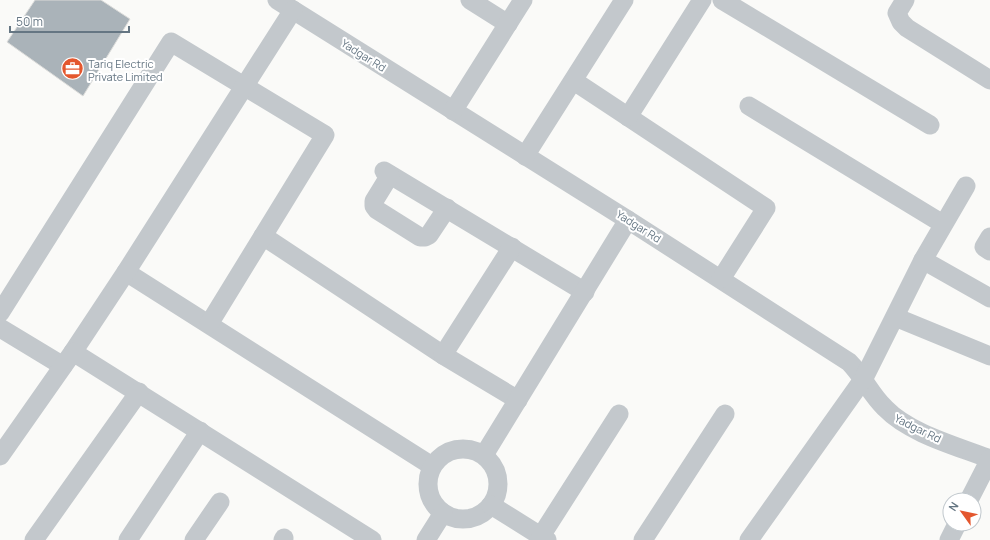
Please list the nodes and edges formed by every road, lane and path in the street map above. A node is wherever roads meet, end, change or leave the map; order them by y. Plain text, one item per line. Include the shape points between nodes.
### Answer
1 (470, 0) edge
2 (522, 0) edge
3 (624, 0) edge
4 (702, 0) edge
5 (722, 0) edge
6 (905, 0) edge
7 (285, 5) edge
8 (508, 24) junction
9 (990, 80) edge
10 (574, 81) junction
11 (245, 85) junction
12 (749, 106) dead end
13 (453, 111) junction
14 (628, 117) junction
15 (930, 125) dead end
16 (525, 156) junction
17 (966, 186) dead end
18 (447, 208) junction
19 (628, 220) junction
20 (944, 224) junction
21 (263, 236) junction
22 (990, 237) edge
23 (512, 247) junction
24 (990, 251) edge
25 (923, 260) junction
26 (126, 272) junction
27 (721, 279) junction
28 (585, 292) junction
29 (990, 298) edge
30 (0, 313) edge
31 (895, 317) junction
32 (209, 324) junction
33 (0, 328) edge
34 (443, 355) junction
35 (990, 356) edge
36 (68, 359) junction
37 (864, 378) junction
38 (139, 392) junction
39 (518, 400) junction
40 (619, 414) dead end
41 (724, 414) dead end
42 (200, 431) junction
43 (484, 455) junction
44 (0, 456) edge
45 (990, 459) edge
46 (432, 466) junction
47 (973, 492) edge
48 (220, 502) dead end
49 (490, 505) junction
50 (443, 513) junction
51 (544, 538) edge
52 (34, 540) edge
53 (128, 540) edge
54 (194, 540) edge
55 (372, 540) edge
56 (426, 540) edge
57 (643, 540) edge
58 (749, 540) edge

1 - 8 street
2 - 8 street
3 - 10 street
4 - 14 street
5 - 15 street
6 - 9 street via 898,13 900,22
7 - 11 street
7 - 13 street, Yadgar Rd
8 - 13 street
10 - 14 street
10 - 16 street
11 - 21 street via 325,135
11 - 26 street
11 - 30 street via 171,42
12 - 20 street
13 - 16 street, Yadgar Rd
14 - 27 street via 766,208
16 - 19 street, Yadgar Rd
17 - 20 street
18 - 18 street via 429,235 420,237 377,210 374,201 387,173
18 - 23 street
19 - 27 street, Yadgar Rd
19 - 28 street
20 - 25 street
21 - 32 street
21 - 34 street
22 - 24 street via 984,247
23 - 28 street
23 - 34 street
25 - 29 street
25 - 31 street
26 - 32 street
26 - 36 street
27 - 37 street, Yadgar Rd via 849,362
28 - 39 street
31 - 35 street
31 - 37 street
32 - 46 street
33 - 36 street
34 - 39 street
36 - 38 street
36 - 44 street
37 - 45 street, Yadgar Rd via 884,408 904,423
37 - 58 street
38 - 42 street
38 - 52 street
39 - 43 street
40 - 51 street
41 - 57 street
42 - 53 street
42 - 55 street
43 - 46 street via 462,448 440,457
43 - 49 street via 492,463 498,484 496,496
45 - 47 street
46 - 50 street via 428,476 430,497
48 - 54 street
49 - 50 street via 483,512 463,519
49 - 51 street
50 - 56 street

